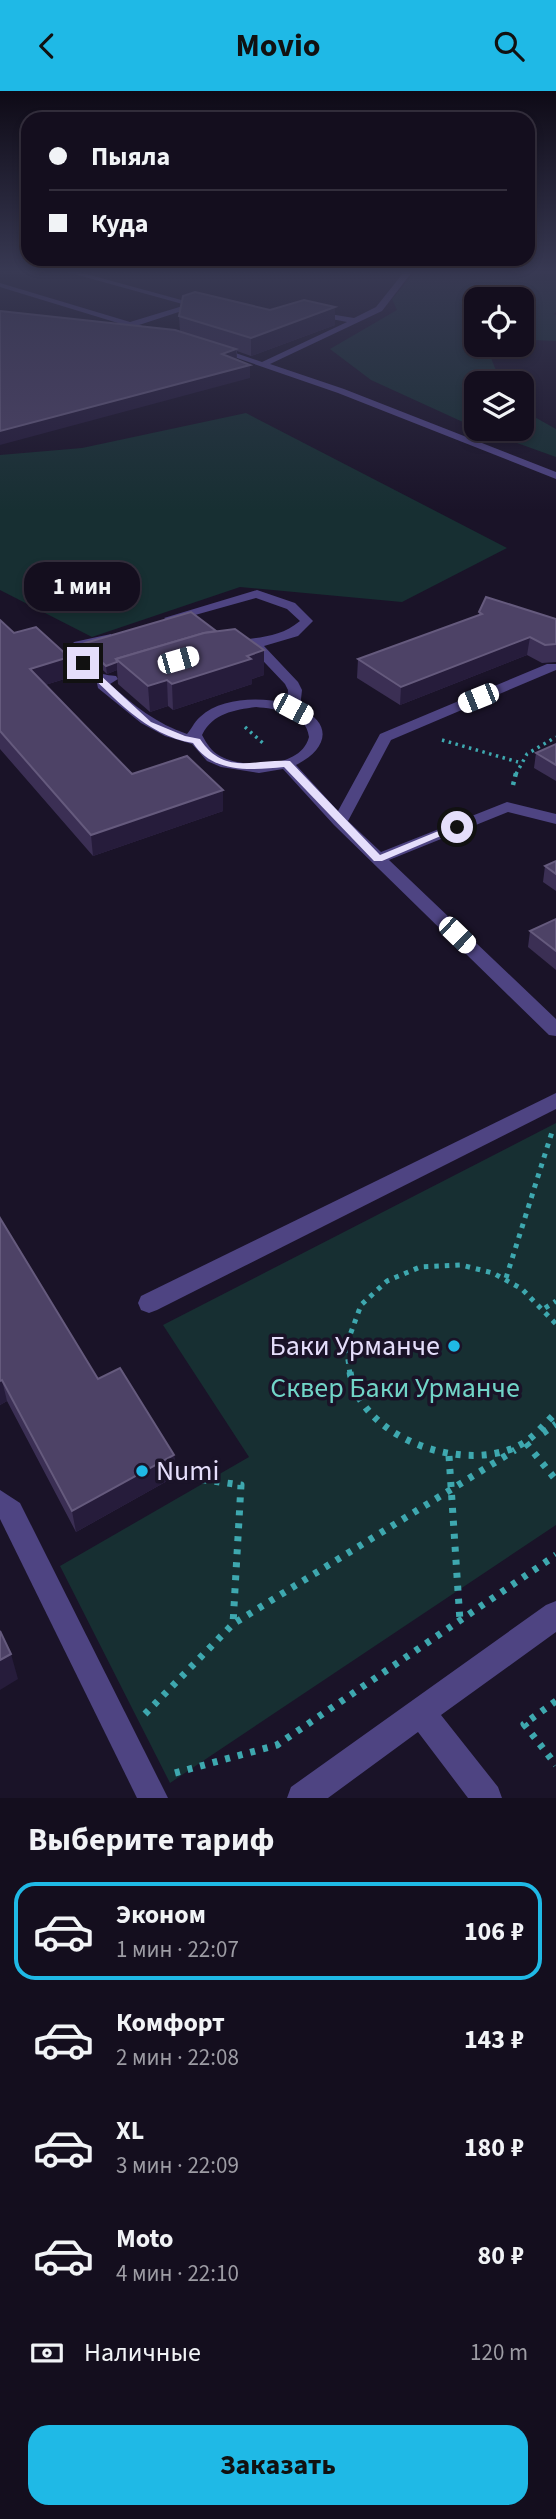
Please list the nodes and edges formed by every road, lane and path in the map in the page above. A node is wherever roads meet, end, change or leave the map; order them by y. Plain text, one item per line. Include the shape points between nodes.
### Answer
1 (222, 352) edge
2 (290, 352) edge
3 (262, 365) junction
4 (556, 476) edge
5 (156, 623) edge
6 (117, 634) edge
7 (234, 645) edge
8 (255, 645) junction
9 (552, 667) edge
10 (125, 675) edge
11 (104, 681) junction
12 (224, 709) junction
13 (293, 709) junction
14 (404, 729) junction
15 (556, 737) edge
16 (197, 741) junction
17 (519, 762) junction
18 (287, 764) junction
19 (507, 807) junction
20 (556, 818) edge
21 (340, 822) junction
22 (378, 859) junction
23 (556, 1030) edge
24 (556, 1100) edge
25 (556, 1120) edge
26 (506, 1278) junction
27 (556, 1301) edge
28 (149, 1303) dead end
29 (545, 1308) junction
30 (556, 1324) edge
31 (556, 1413) edge
32 (556, 1424) edge
33 (526, 1443) junction
34 (449, 1456) junction
35 (176, 1476) edge
36 (556, 1480) edge
37 (451, 1490) junction
38 (0, 1502) edge
39 (556, 1555) edge
40 (556, 1615) edge
41 (460, 1621) junction
42 (233, 1625) junction
43 (556, 1701) edge
44 (421, 1713) junction
45 (122, 1737) junction
46 (556, 1765) edge
47 (148, 1790) edge
48 (302, 1798) edge
49 (487, 1798) edge

1 - 3 street
2 - 3 street
3 - 4 street via 341,391
5 - 8 street via 257,594 291,606 307,621 293,633
6 - 11 street via 79,645 73,652 92,675
7 - 8 street
8 - 13 street via 291,682
9 - 14 street
10 - 11 street
11 - 16 street via 103,685 147,724
12 - 13 street via 256,703
12 - 16 street via 198,726
12 - 18 path
13 - 18 street via 316,726 318,737 308,752
14 - 17 path
14 - 21 street via 384,737
15 - 17 path
16 - 18 street via 205,754 233,766
17 - 19 path
18 - 21 street
19 - 20 street
19 - 22 street
21 - 22 street
22 - 23 street
24 - 28 street
25 - 26 path
26 - 29 path
26 - 34 path via 466,1266 416,1268 388,1279 367,1297 352,1320 346,1347 349,1376 362,1403 385,1428 415,1446
27 - 29 path
29 - 30 path
31 - 33 path
32 - 33 path
33 - 34 path via 476,1458
33 - 36 path
33 - 37 path
34 - 37 path
35 - 42 path via 241,1485
37 - 41 path
37 - 42 path
38 - 45 street via 11,1512
39 - 41 path
40 - 44 street
41 - 47 path via 277,1745
42 - 45 path
43 - 46 path via 524,1724
44 - 48 street
44 - 49 street
45 - 47 street

